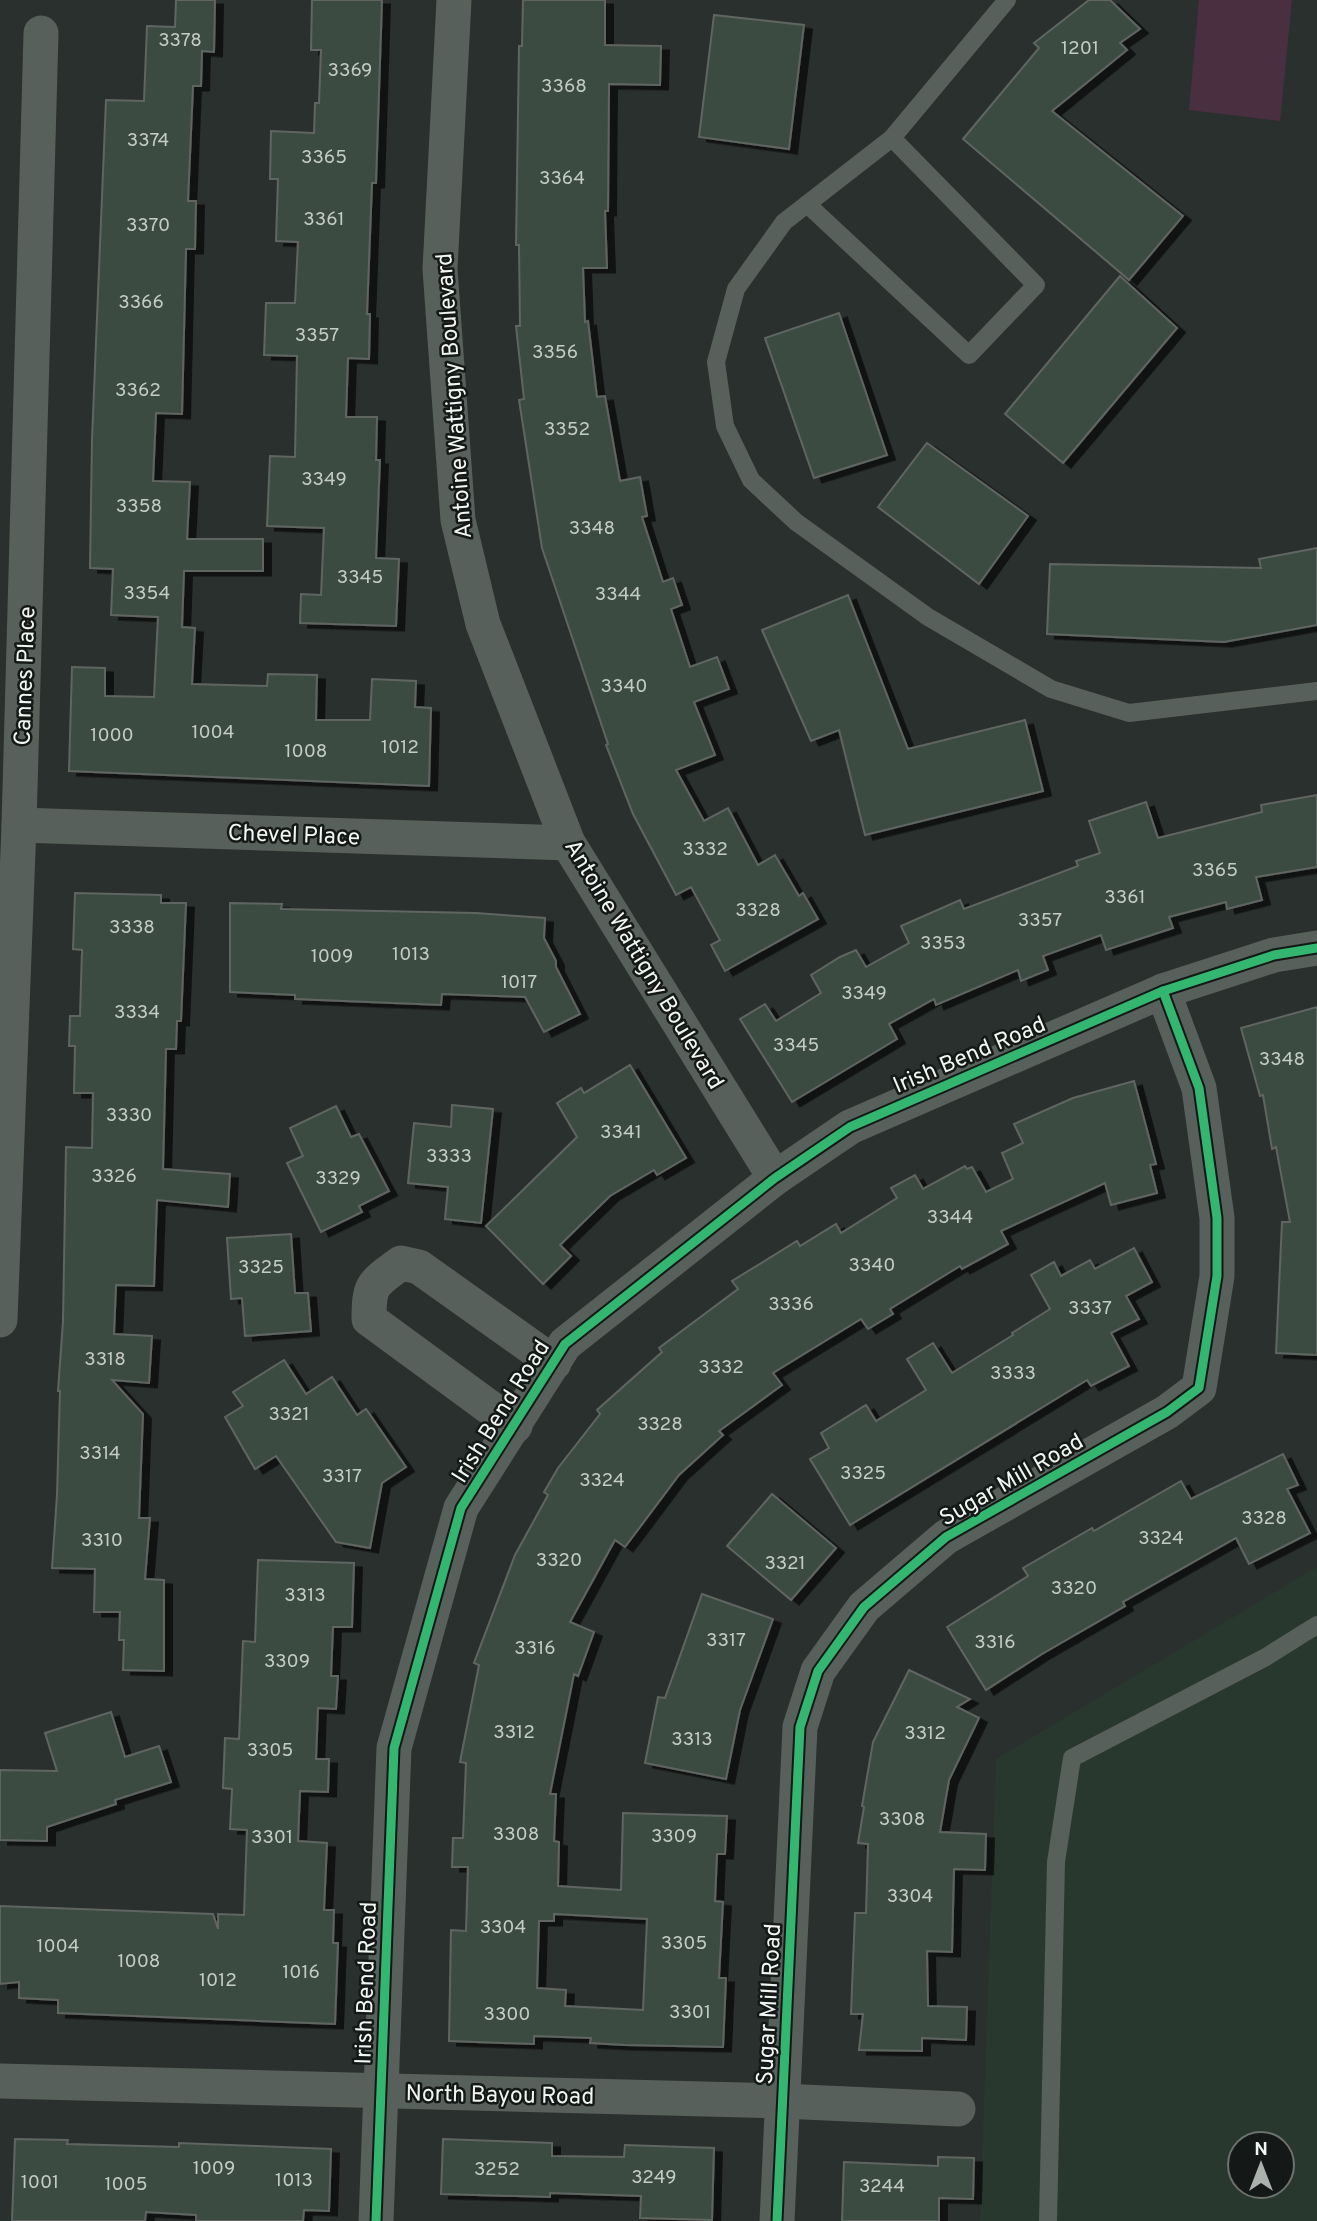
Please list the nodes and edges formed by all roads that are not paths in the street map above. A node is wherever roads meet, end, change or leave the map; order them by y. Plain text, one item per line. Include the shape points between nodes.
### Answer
1 (454, 0) edge
2 (1007, 0) edge
3 (41, 33) dead end
4 (892, 138) junction
5 (807, 204) junction
6 (1317, 691) edge
7 (19, 825) junction
8 (568, 843) junction
9 (1317, 948) edge
10 (1163, 991) junction
11 (775, 1178) junction
12 (0, 1320) edge
13 (554, 1363) junction
14 (515, 1426) junction
15 (1317, 1625) edge
16 (0, 2081) edge
17 (380, 2092) junction
18 (782, 2101) junction
19 (958, 2109) dead end
20 (376, 2221) edge
21 (777, 2221) edge
22 (1048, 2221) edge

1 - 8 street, Antoine Wattigny Boulevard via 440,269 458,520 483,624
2 - 4 lane
3 - 7 street, Cannes Place
4 - 5 lane
4 - 5 lane via 1036,285 969,355
5 - 6 lane via 784,222 736,289 716,362 725,426 751,480 796,522 928,617 1051,689 1129,713
7 - 8 street, Chevel Place
7 - 12 street, Cannes Place
8 - 11 street, Antoine Wattigny Boulevard
9 - 10 street, Irish Bend Road via 1274,955
10 - 11 street, Irish Bend Road via 850,1127
10 - 18 street, Sugar Mill Road via 1199,1088 1217,1218 1217,1276 1199,1388 1167,1412 946,1537 864,1608 818,1671 800,1727
11 - 13 street, Irish Bend Road via 565,1345
13 - 14 street, Irish Bend Road
13 - 14 street via 419,1267 401,1264 369,1293 369,1319
14 - 17 street, Irish Bend Road via 461,1508 394,1748
15 - 22 lane via 1266,1657 1072,1758 1056,1862
16 - 17 street, North Bayou Road
17 - 18 street, North Bayou Road
17 - 20 street, Irish Bend Road
18 - 19 street, North Bayou Road
18 - 21 street, Sugar Mill Road

